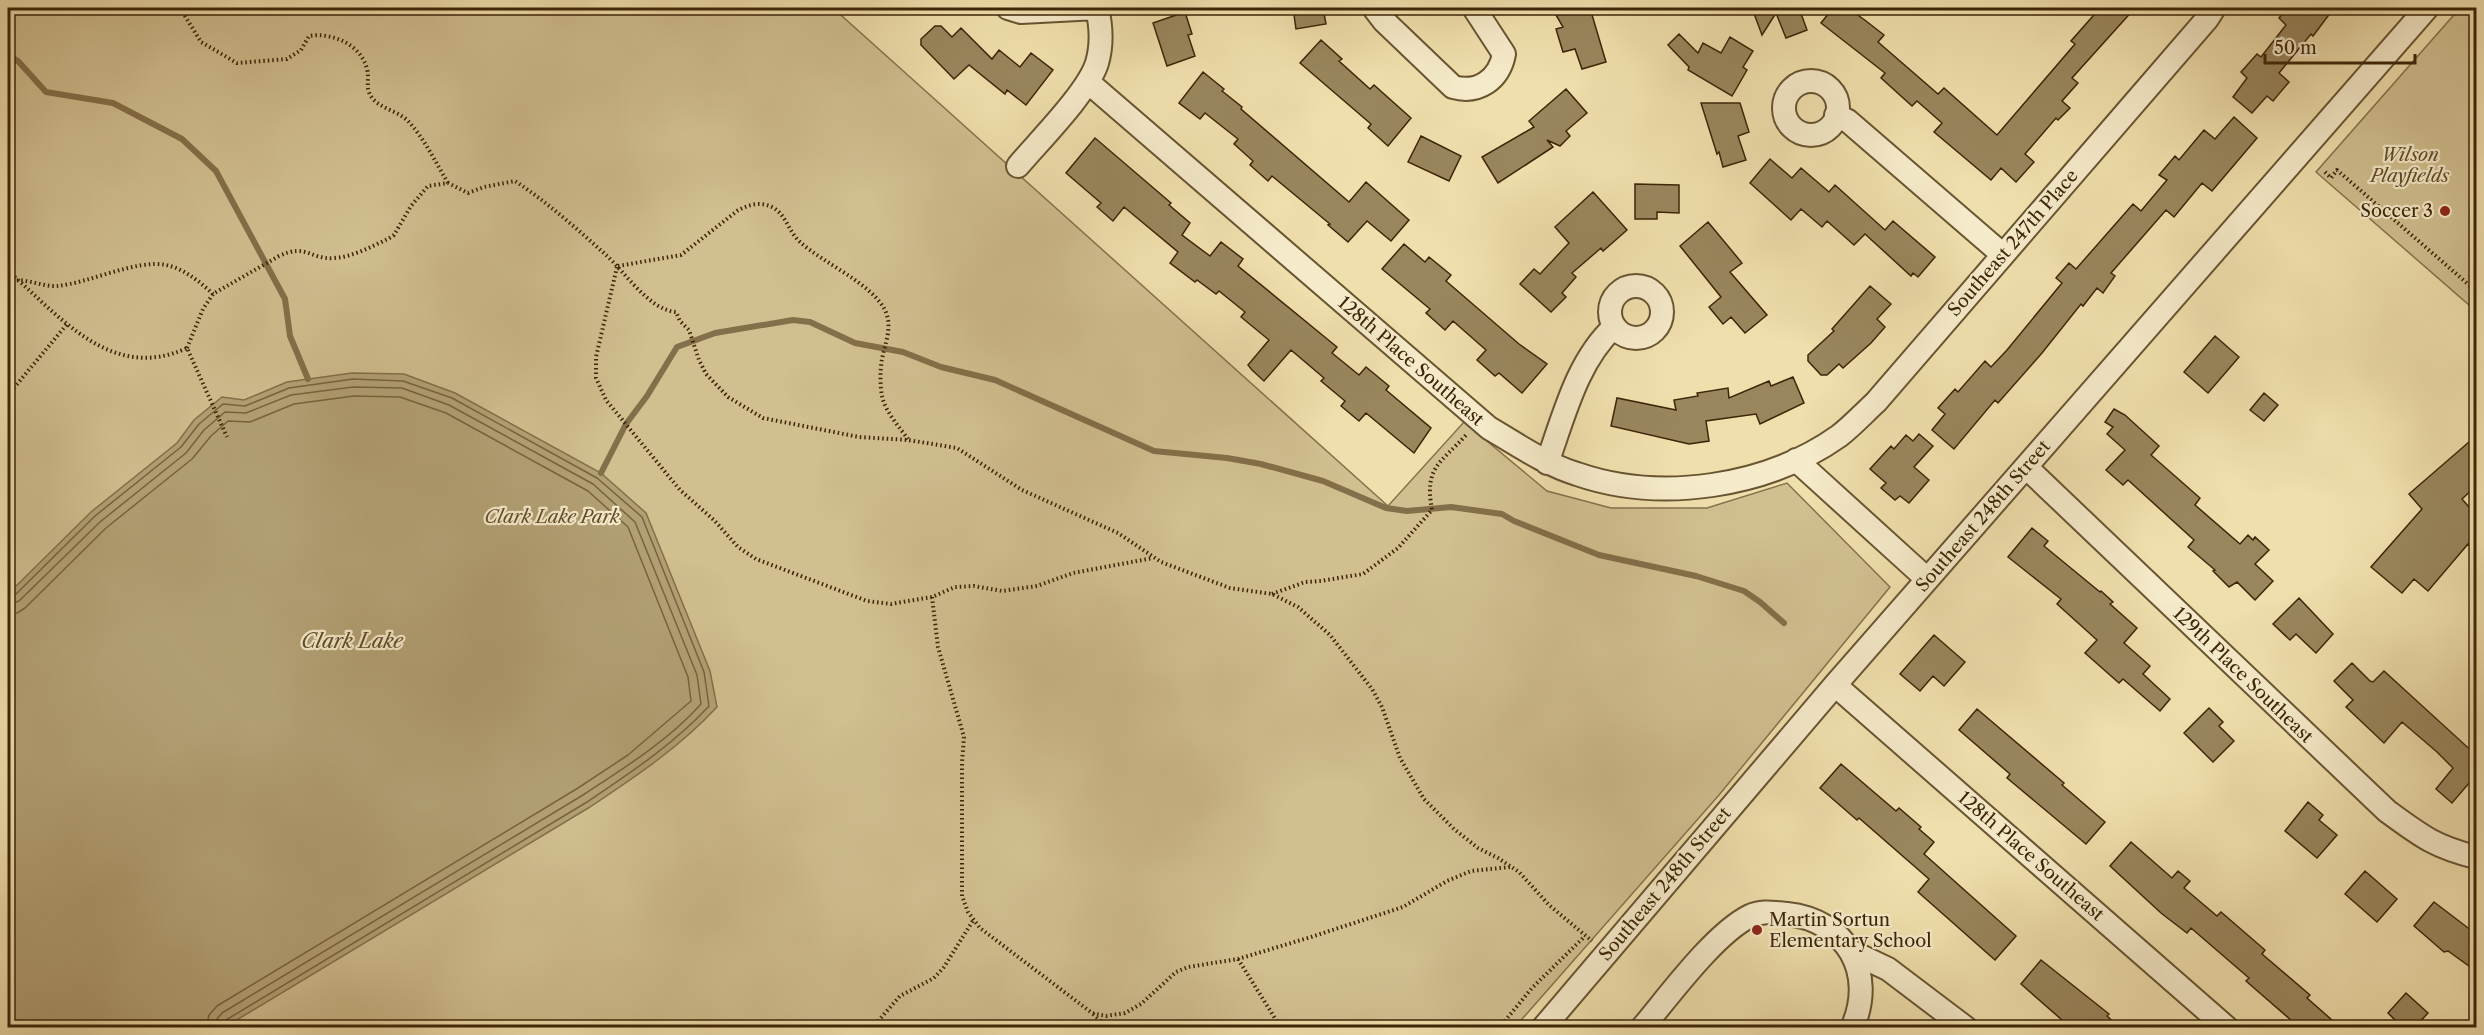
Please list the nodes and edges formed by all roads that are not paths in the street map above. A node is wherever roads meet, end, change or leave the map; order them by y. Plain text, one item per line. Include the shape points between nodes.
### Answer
1 (1008, 8) edge
2 (1097, 8) edge
3 (1374, 8) edge
4 (1474, 8) edge
5 (2214, 8) edge
6 (2427, 8) edge
7 (1088, 82) junction
8 (1836, 115) dead end
9 (1018, 166) dead end
10 (2002, 254) junction
11 (1614, 327) dead end
12 (1796, 460) junction
13 (1547, 463) junction
14 (2026, 467) junction
15 (1927, 579) junction
16 (1834, 685) junction
17 (2476, 857) edge
18 (1850, 951) junction
19 (1553, 1024) edge
20 (1642, 1028) edge
21 (1852, 1028) edge
22 (1965, 1028) edge
23 (2227, 1028) edge

1 - 2 street via 1021,12
2 - 7 street via 1101,42
3 - 4 street via 1453,87 1461,89 1490,81 1504,54
5 - 10 street, Southeast 247th Place
6 - 14 street, Southeast 248th Street
7 - 9 street
7 - 13 street, 128th Place Southeast via 1479,420
8 - 10 street via 1848,121
10 - 12 street, Southeast 247th Place via 1876,402 1839,435
11 - 13 street via 1585,363
12 - 13 street, 128th Place Southeast via 1743,479 1689,488 1629,486
12 - 15 street
14 - 15 street, Southeast 248th Street
14 - 17 street, 129th Place Southeast via 2387,812 2425,840
15 - 16 street, Southeast 248th Street
16 - 19 street, Southeast 248th Street via 1606,953
16 - 23 street, 128th Place Southeast
18 - 20 street via 1834,931 1809,919 1765,912 1751,916 1715,944
18 - 21 street via 1856,961 1860,996
18 - 22 street via 1888,969

